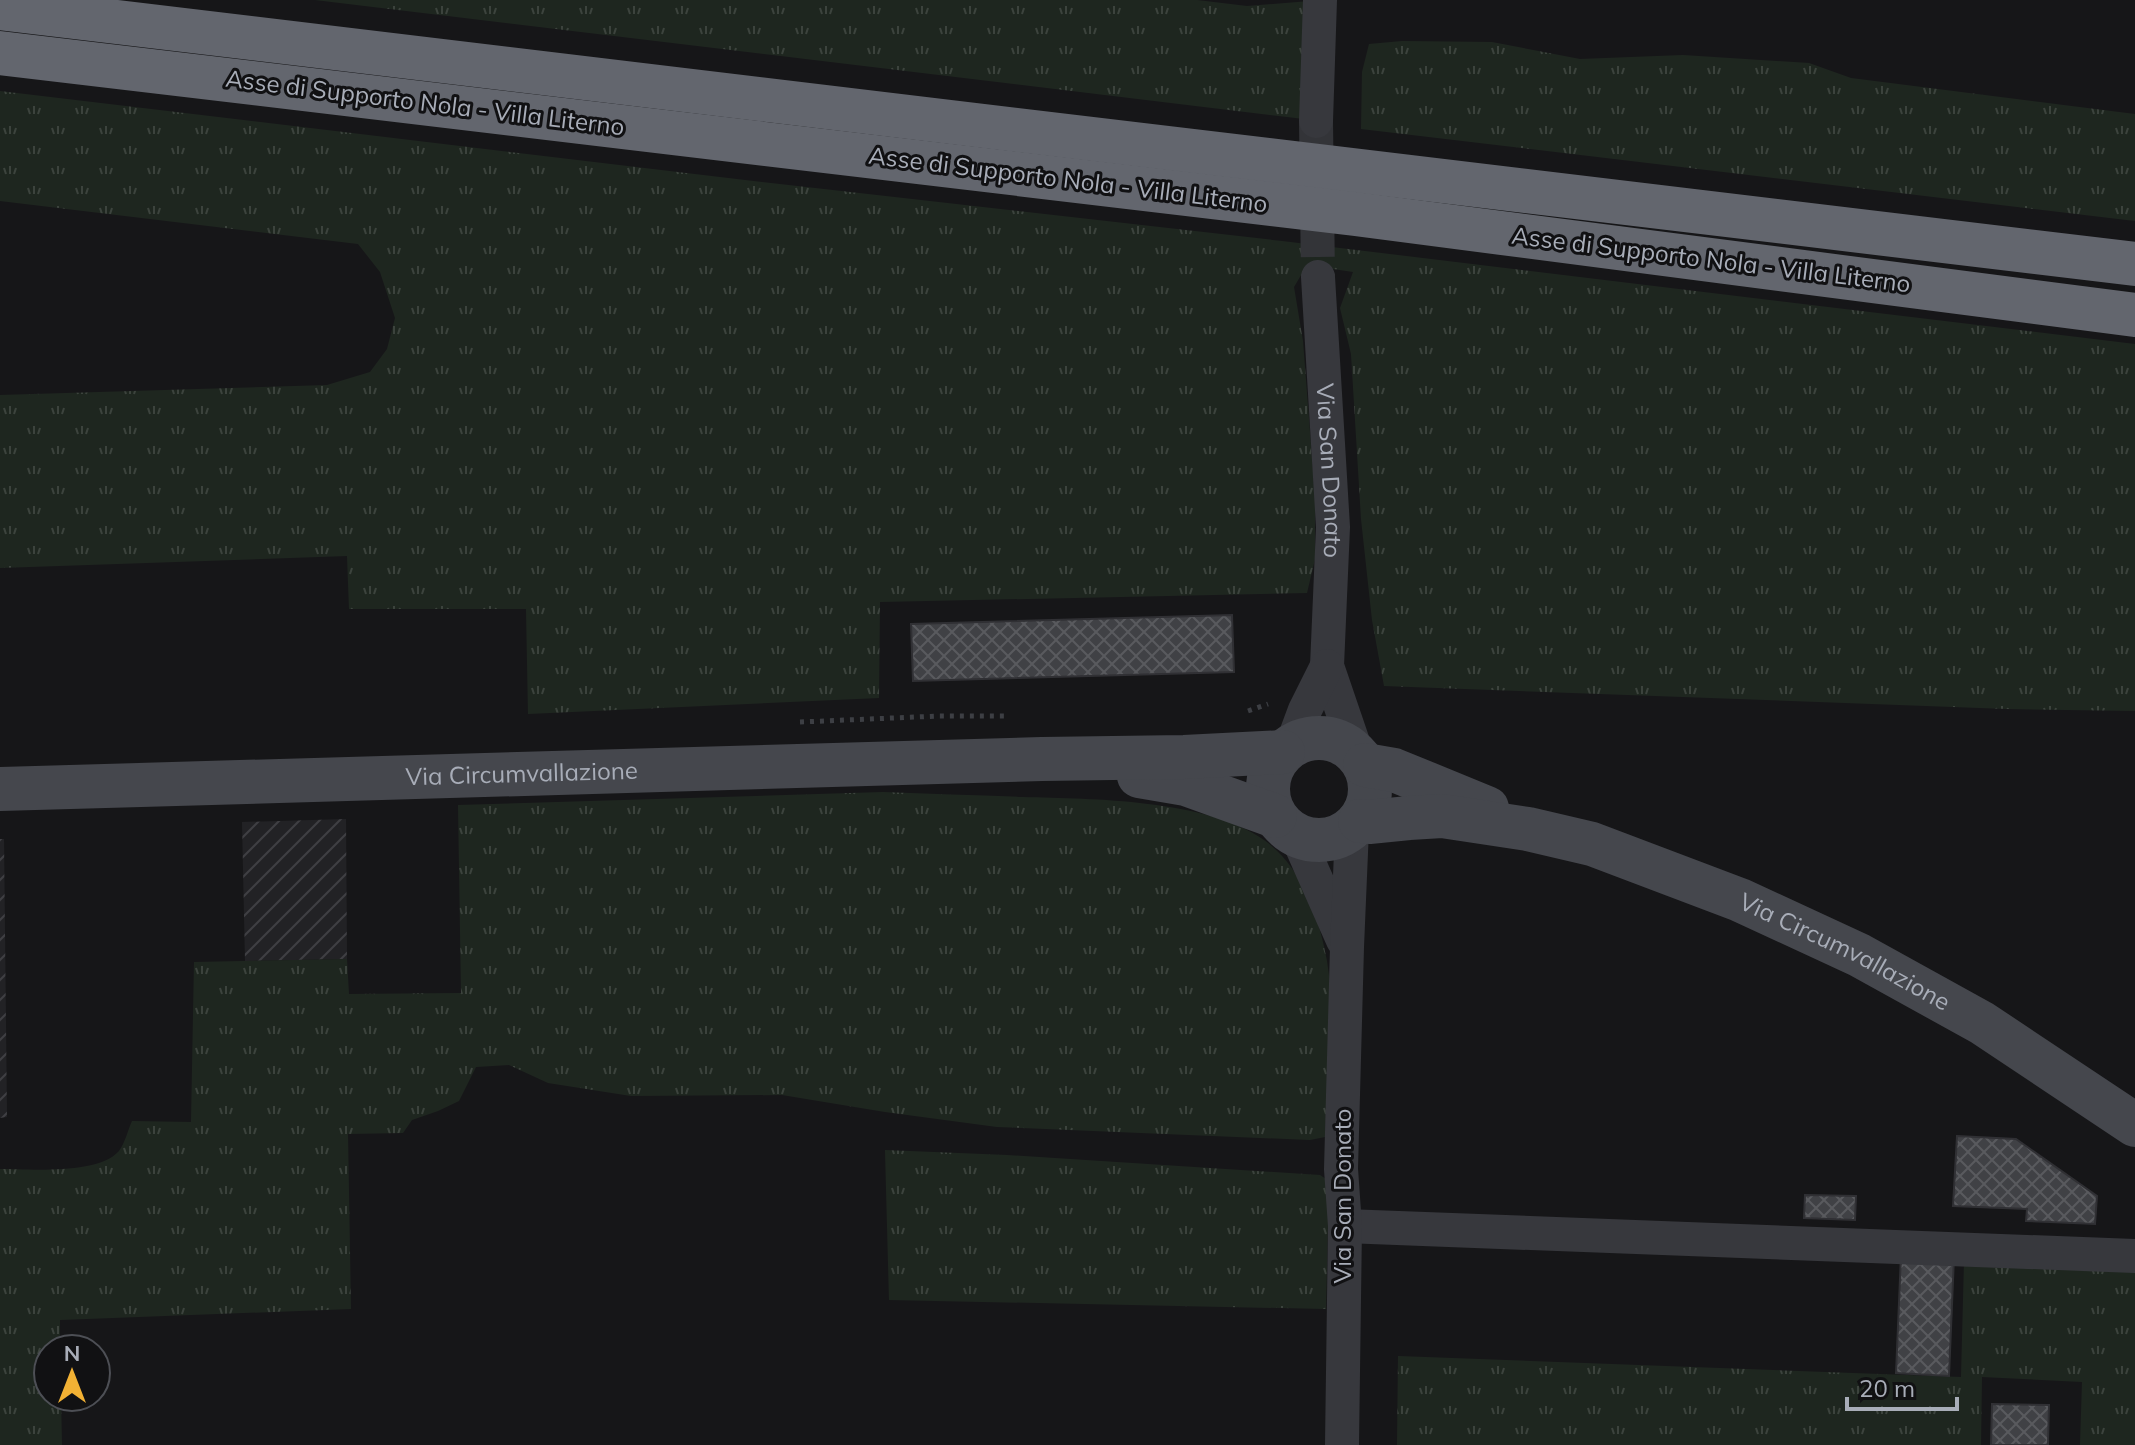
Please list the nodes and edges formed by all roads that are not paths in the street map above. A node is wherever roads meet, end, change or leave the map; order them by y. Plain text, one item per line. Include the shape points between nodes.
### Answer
1 (1320, 0) edge
2 (0, 8) edge
3 (0, 53) edge
4 (1316, 121) tunnel mouth
5 (2135, 264) edge
6 (1318, 277) tunnel mouth
7 (2135, 315) edge
8 (1327, 666) junction
9 (1288, 749) junction
10 (1042, 759) junction
11 (1361, 760) junction
12 (0, 789) edge
13 (1356, 825) junction
14 (1286, 826) junction
15 (1528, 829) junction
16 (1347, 947) junction
17 (2135, 1125) edge
18 (1345, 1226) junction
19 (2135, 1256) edge
20 (1342, 1445) edge

1 - 4 street
2 - 5 highway, Asse di Supporto Nola - Villa Literno
3 - 7 highway, Asse di Supporto Nola - Villa Literno via 1355,214
6 - 8 street, Via San Donato via 1333,527
8 - 9 street, Via San Donato
8 - 11 street, Via San Donato
9 - 10 main road
9 - 11 main road via 1312,738 1329,739 1344,744
9 - 14 main road via 1273,766 1268,782 1269,800
10 - 12 main road, Via Circumvallazione
10 - 14 main road via 1186,784
11 - 13 main road via 1371,794
11 - 15 main road via 1482,805
13 - 14 main road via 1325,841 1310,840
13 - 15 main road via 1442,816
13 - 16 street, Via San Donato
14 - 16 street
15 - 17 main road, Via Circumvallazione via 1592,844 1740,900 1859,955 1982,1023
16 - 18 street, Via San Donato via 1341,1169
18 - 19 street
18 - 20 street, Via San Donato

